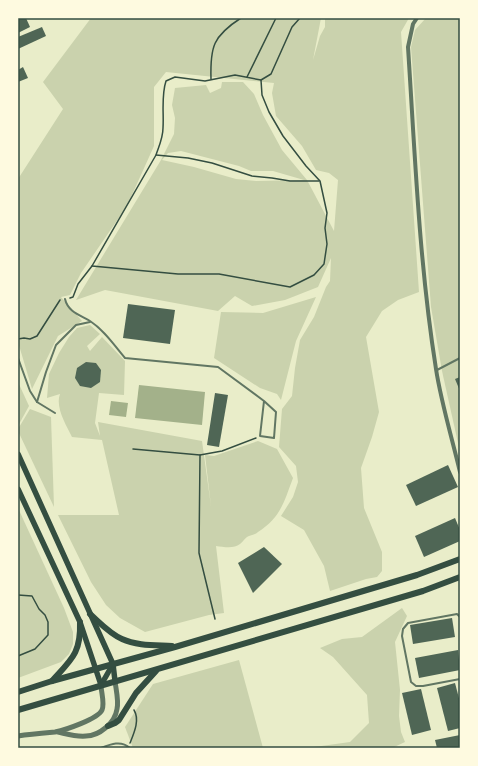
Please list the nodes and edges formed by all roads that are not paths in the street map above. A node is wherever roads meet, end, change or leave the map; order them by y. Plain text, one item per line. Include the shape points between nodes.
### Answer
1 (417, 18) edge
2 (65, 299) road end
3 (91, 322) junction
4 (18, 358) edge
5 (460, 358) edge
6 (18, 366) edge
7 (22, 369) junction
8 (436, 371) junction
9 (264, 401) junction
10 (37, 402) junction
11 (55, 413) dead end
12 (18, 454) edge
13 (460, 472) edge
14 (18, 489) edge
15 (460, 559) edge
16 (460, 577) edge
17 (90, 614) junction
18 (460, 617) edge
19 (80, 622) junction
20 (175, 647) junction
21 (113, 664) junction
22 (96, 669) junction
23 (157, 670) junction
24 (460, 679) edge
25 (52, 681) junction
26 (115, 681) junction
27 (101, 685) junction
28 (18, 692) edge
29 (18, 710) edge
30 (108, 726) junction
31 (57, 732) junction
32 (18, 736) edge
33 (129, 747) edge
34 (101, 748) edge

1 - 8 street via 413,24 408,47 427,305
2 - 3 lane via 67,306
3 - 9 lane via 100,328 125,358 218,367
3 - 10 lane via 76,325 56,345
4 - 7 lane
5 - 8 lane
6 - 7 lane
7 - 10 lane
8 - 13 street
9 - 9 lane via 260,436 274,438 276,412
10 - 11 lane
12 - 17 main road
14 - 19 main road
15 - 20 main road via 417,575
16 - 23 main road via 423,591
17 - 20 main road via 123,640
17 - 21 main road
18 - 24 lane via 457,614 408,623 403,629 402,636 411,682 416,686
19 - 22 main road
19 - 25 main road via 76,653
20 - 21 main road
21 - 22 main road
21 - 26 main road
21 - 27 main road
22 - 25 main road
22 - 27 main road
23 - 26 main road
23 - 30 main road via 143,684 119,720
25 - 28 main road
26 - 27 main road
26 - 30 street via 118,708
27 - 29 main road
27 - 31 street via 103,706 99,714
30 - 31 street via 85,737
31 - 32 street
33 - 34 lane via 113,743

